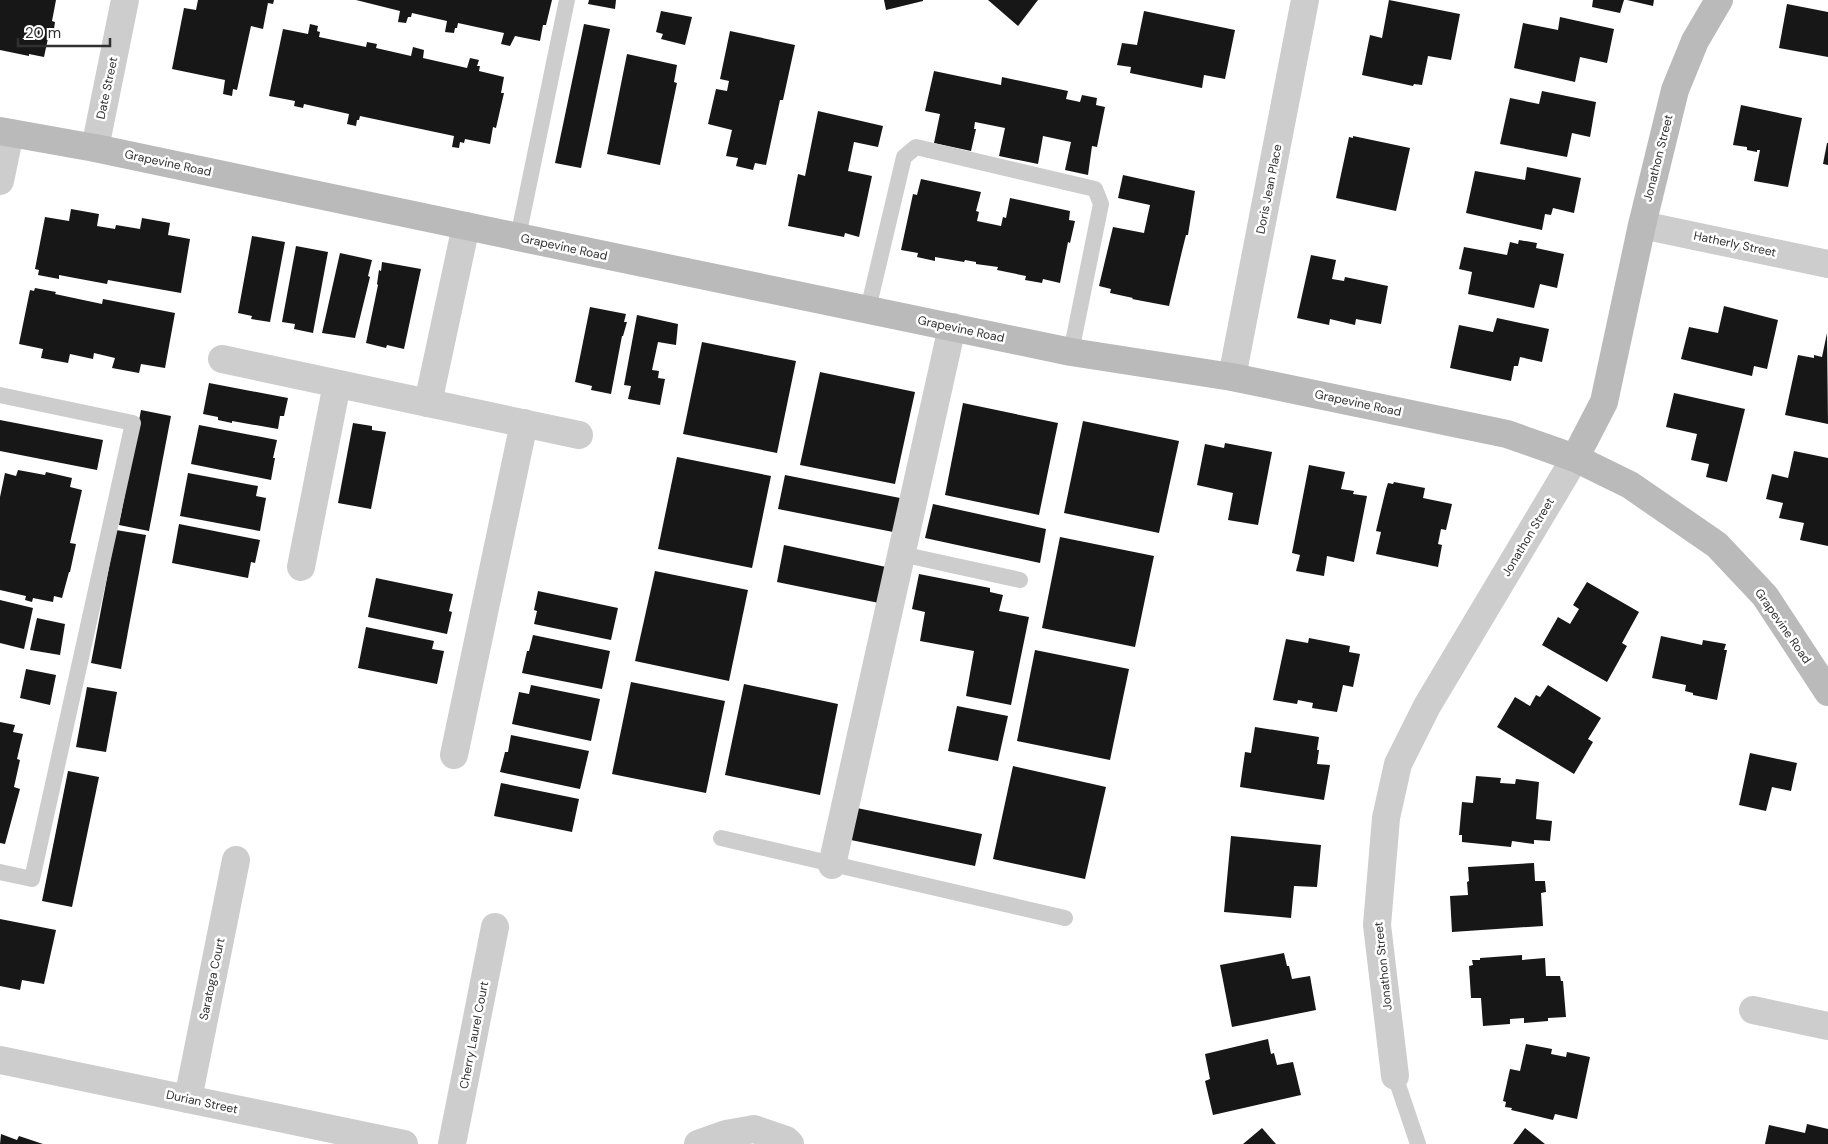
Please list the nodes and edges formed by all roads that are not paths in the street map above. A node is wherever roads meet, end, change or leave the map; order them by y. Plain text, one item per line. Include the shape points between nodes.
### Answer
1 (125, 0) edge
2 (566, 0) edge
3 (1305, 0) edge
4 (1719, 0) edge
5 (5, 132) edge
6 (95, 148) junction
7 (0, 181) edge
8 (1642, 225) junction
9 (466, 226) junction
10 (518, 237) junction
11 (1828, 264) edge
12 (868, 309) junction
13 (952, 327) junction
14 (1071, 352) junction
15 (222, 359) dead end
16 (1232, 377) junction
17 (338, 384) junction
18 (0, 394) edge
19 (428, 403) junction
20 (524, 423) junction
21 (579, 435) dead end
22 (1575, 458) junction
23 (902, 554) junction
24 (301, 567) dead end
25 (1020, 580) dead end
26 (1828, 692) edge
27 (454, 755) dead end
28 (721, 838) dead end
29 (236, 860) dead end
30 (832, 865) junction
31 (0, 872) edge
32 (1065, 918) dead end
33 (495, 927) dead end
34 (1753, 1010) dead end
35 (1828, 1026) edge
36 (0, 1060) edge
37 (1395, 1076) joint
38 (188, 1099) junction
39 (404, 1144) edge
40 (452, 1144) edge
41 (698, 1144) edge
42 (790, 1144) edge
43 (1418, 1144) edge

1 - 6 street, Date Street
2 - 10 lane
3 - 16 street, Doris Jean Place
4 - 8 main road, Jonathon Street via 1695,41 1675,90
5 - 6 main road, Grapevine Road
5 - 7 street
6 - 9 main road, Grapevine Road
8 - 11 street, Hatherly Street
8 - 22 main road, Jonathon Street via 1604,402
9 - 10 main road, Grapevine Road
9 - 19 street
10 - 12 main road, Grapevine Road
12 - 13 main road, Grapevine Road
12 - 14 lane via 904,157 916,147 1095,189 1101,204
13 - 14 main road, Grapevine Road
13 - 23 street
14 - 16 main road, Grapevine Road
15 - 17 street
16 - 22 main road, Grapevine Road via 1507,434
17 - 19 street
17 - 24 street
18 - 31 lane via 133,423 32,879
19 - 20 street
20 - 21 street
20 - 27 street
22 - 26 main road, Grapevine Road via 1630,485 1717,546 1765,596
22 - 37 street, Jonathon Street via 1427,706 1398,764 1386,818 1377,925
23 - 25 lane
23 - 30 street
28 - 30 lane
29 - 38 street, Saratoga Court
30 - 32 lane
33 - 40 street, Cherry Laurel Court
34 - 35 street
36 - 38 street, Durian Street
37 - 43 lane
38 - 39 street, Durian Street
41 - 42 street via 754,1129

